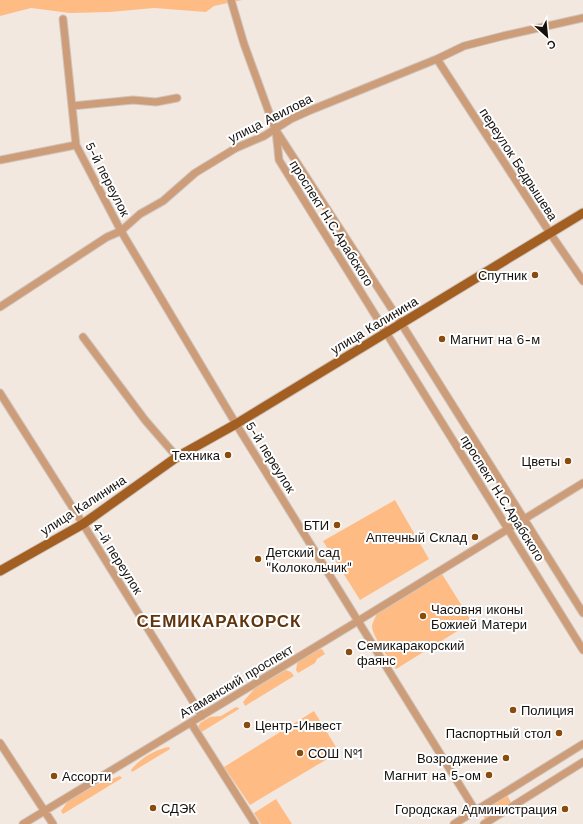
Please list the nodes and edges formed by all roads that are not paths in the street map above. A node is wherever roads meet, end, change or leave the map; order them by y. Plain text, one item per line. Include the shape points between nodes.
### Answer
1 (231, 0) edge
2 (583, 18) edge
3 (64, 20) dead end
4 (436, 59) junction
5 (177, 98) dead end
6 (72, 106) junction
7 (276, 129) junction
8 (76, 145) junction
9 (0, 160) edge
10 (583, 213) edge
11 (121, 231) junction
12 (550, 233) junction
13 (583, 281) edge
14 (0, 307) edge
15 (401, 323) junction
16 (386, 333) junction
17 (83, 337) dead end
18 (0, 393) edge
19 (236, 424) junction
20 (177, 458) junction
21 (583, 483) edge
22 (524, 519) junction
23 (83, 524) junction
24 (508, 529) junction
25 (0, 571) edge
26 (583, 613) edge
27 (358, 621) junction
28 (583, 650) edge
29 (202, 716) junction
30 (191, 723) junction
31 (0, 743) edge
32 (583, 744) edge
33 (583, 762) edge
34 (476, 810) junction
35 (45, 811) junction
36 (23, 824) edge
37 (53, 824) edge
38 (255, 824) edge
39 (454, 824) edge
40 (484, 824) edge

1 - 7 street via 244,44
2 - 4 street, улица Авилова via 464,46
3 - 6 street, 5-й переулок
4 - 7 street, улица Авилова via 291,118
4 - 12 street, переулок Бедрышева
5 - 6 street via 156,102 133,100
6 - 8 street, 5-й переулок
7 - 11 street, улица Авилова via 236,148 195,173 163,201 140,214
7 - 15 street, проспект Н.С.Арабского
7 - 16 street, проспект Н.С.Арабского via 279,160
8 - 9 street
8 - 11 street, 5-й переулок
10 - 12 main road, улица Калинина
11 - 14 street, улица Авилова via 107,237
11 - 19 street, 5-й переулок
12 - 13 street, переулок Бедрышева
12 - 15 main road, улица Калинина
15 - 16 main road, улица Калинина
15 - 22 street, проспект Н.С.Арабского
16 - 19 main road, улица Калинина
16 - 24 street, проспект Н.С.Арабского
17 - 20 street
18 - 23 street, 4-й переулок
19 - 20 main road, улица Калинина
19 - 27 street, 5-й переулок
20 - 23 main road, улица Калинина
21 - 22 street, Атаманский проспект
22 - 24 street, Атаманский проспект
22 - 26 street, проспект Н.С.Арабского
23 - 25 main road, улица Калинина
23 - 29 street, 4-й переулок
24 - 27 street, Атаманский проспект
24 - 28 street, проспект Н.С.Арабского
27 - 29 street, Атаманский проспект
27 - 34 street, 5-й переулок
29 - 30 street, Атаманский проспект
30 - 35 street, Атаманский проспект
30 - 38 street
31 - 35 street
32 - 34 street
33 - 40 street
34 - 39 street
35 - 36 street, Атаманский проспект
35 - 37 street

